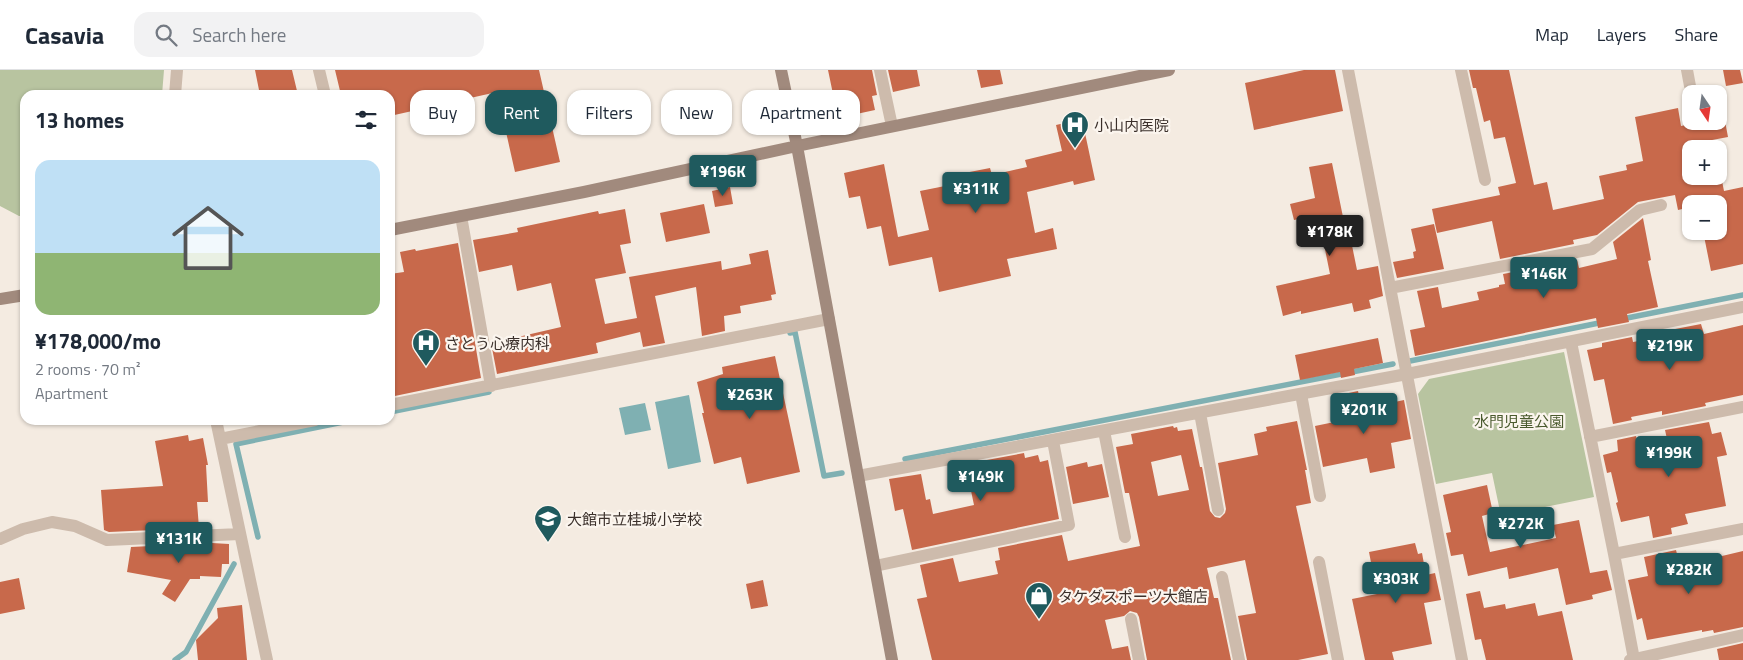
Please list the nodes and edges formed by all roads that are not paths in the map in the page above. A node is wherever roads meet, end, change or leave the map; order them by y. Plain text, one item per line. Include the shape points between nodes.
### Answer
1 (177, 70) edge
2 (318, 70) edge
3 (780, 70) edge
4 (880, 70) edge
5 (1169, 70) edge
6 (1348, 70) edge
7 (1461, 70) edge
8 (1687, 70) edge
9 (1133, 73) edge
10 (1690, 85) edge
11 (175, 90) edge
12 (324, 90) edge
13 (892, 126) junction
14 (797, 146) junction
15 (1484, 180) dead end
16 (1662, 205) dead end
17 (461, 216) junction
18 (395, 229) edge
19 (1390, 288) junction
20 (20, 296) edge
21 (0, 299) edge
22 (1743, 307) edge
23 (829, 319) junction
24 (1571, 342) junction
25 (1407, 374) junction
26 (491, 386) junction
27 (1300, 394) junction
28 (395, 404) edge
29 (1743, 408) edge
30 (1200, 413) junction
31 (217, 425) edge
32 (290, 425) edge
33 (1104, 431) junction
34 (1590, 437) junction
35 (220, 439) junction
36 (1053, 441) junction
37 (858, 476) junction
38 (1320, 496) dead end
39 (1218, 510) dead end
40 (1743, 529) edge
41 (240, 534) junction
42 (1125, 537) dead end
43 (0, 539) edge
44 (1614, 554) junction
45 (1319, 562) dead end
46 (875, 566) junction
47 (1222, 576) dead end
48 (1131, 619) dead end
49 (1743, 635) edge
50 (267, 660) edge
51 (892, 660) edge
52 (1139, 660) edge
53 (1239, 660) edge
54 (1338, 660) edge
55 (1462, 660) edge
56 (1632, 660) edge

1 - 11 street
2 - 12 street
3 - 14 street
4 - 13 street
5 - 9 street
6 - 19 street
7 - 15 street
8 - 10 street
9 - 13 street
13 - 14 street
14 - 17 street
14 - 23 street
16 - 19 street via 1640,210 1592,249
17 - 18 street
17 - 26 street
19 - 25 street
20 - 21 street
22 - 24 street
23 - 26 street
23 - 37 street
24 - 25 street
24 - 34 street
25 - 27 street
25 - 55 street
26 - 28 street
27 - 30 street
27 - 38 street
29 - 34 street
30 - 33 street
30 - 39 street
31 - 35 street
32 - 35 street
33 - 36 street
33 - 42 street
34 - 44 street
35 - 41 street
36 - 37 street
36 - 46 street via 1069,526
37 - 46 street
40 - 44 street
41 - 43 street via 107,540 76,526 52,522
41 - 50 street
44 - 56 street
45 - 54 street
46 - 51 street
47 - 53 street
48 - 52 street
49 - 56 street

